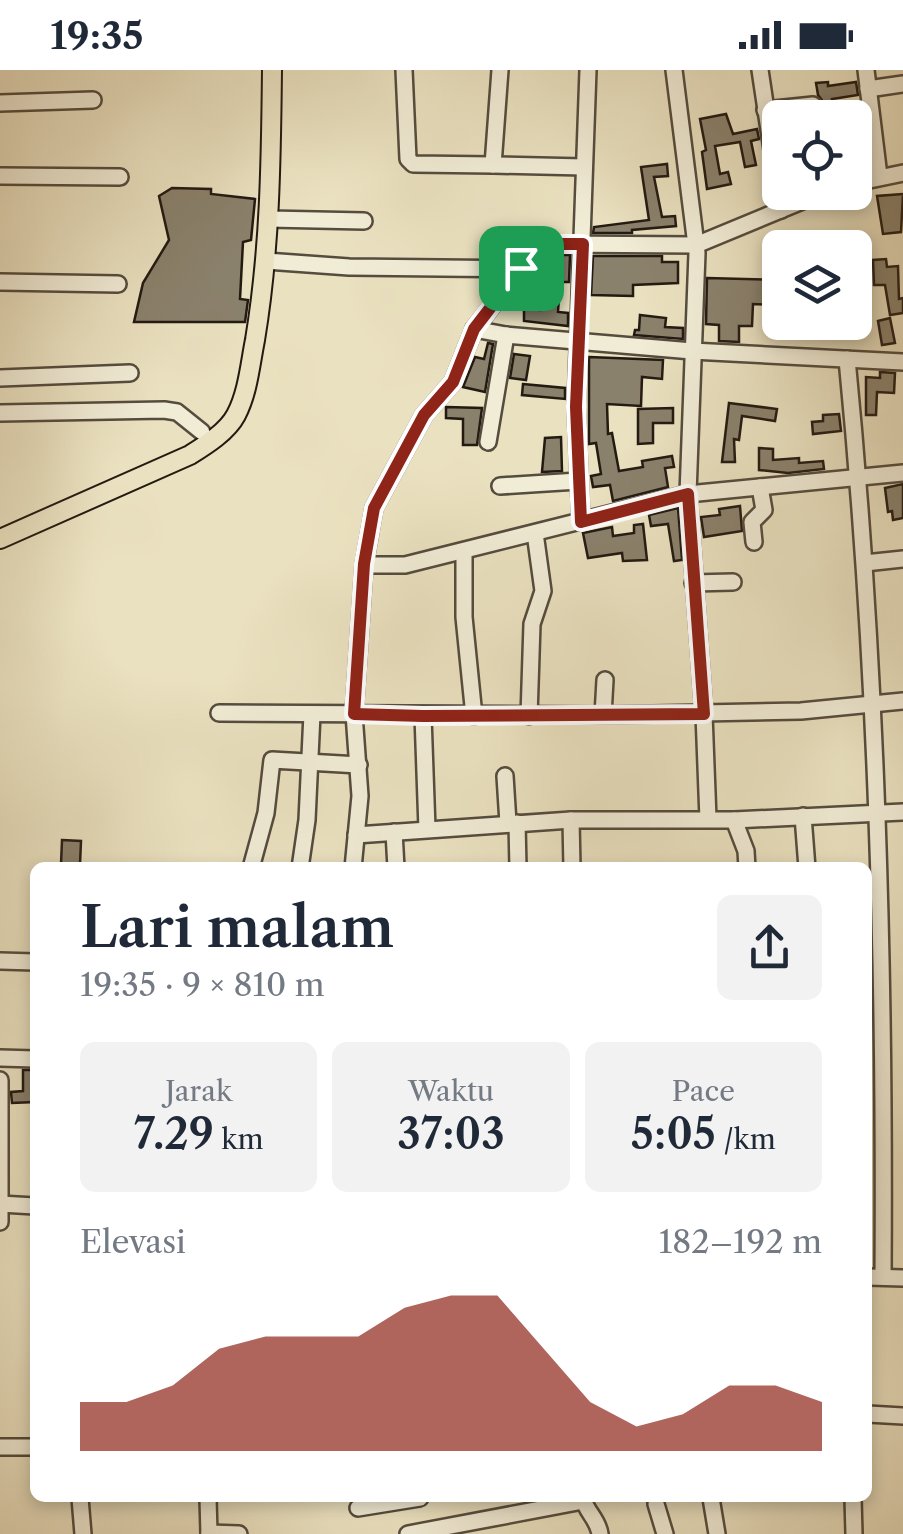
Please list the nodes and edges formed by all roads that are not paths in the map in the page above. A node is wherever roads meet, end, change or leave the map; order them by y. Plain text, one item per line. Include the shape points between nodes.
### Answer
1 (272, 70) edge
2 (404, 70) edge
3 (500, 70) edge
4 (588, 70) edge
5 (674, 70) edge
6 (760, 70) edge
7 (866, 70) edge
8 (903, 84) edge
9 (868, 89) junction
10 (93, 100) dead end
11 (764, 100) edge
12 (0, 102) edge
13 (493, 165) junction
14 (584, 167) junction
15 (903, 172) edge
16 (0, 176) edge
17 (879, 176) junction
18 (120, 177) dead end
19 (872, 178) edge
20 (781, 210) edge
21 (269, 218) junction
22 (364, 221) dead end
23 (583, 244) junction
24 (696, 249) junction
25 (266, 261) junction
26 (521, 268) junction
27 (0, 282) edge
28 (118, 284) dead end
29 (474, 329) junction
30 (506, 334) junction
31 (578, 340) junction
32 (692, 351) junction
33 (847, 360) junction
34 (903, 362) edge
35 (130, 372) dead end
36 (0, 378) edge
37 (0, 414) edge
38 (207, 436) junction
39 (488, 442) dead end
40 (903, 473) edge
41 (859, 476) junction
42 (578, 481) junction
43 (500, 486) dead end
44 (760, 487) junction
45 (688, 494) junction
46 (581, 522) junction
47 (535, 533) junction
48 (0, 539) edge
49 (754, 542) dead end
50 (464, 551) junction
51 (903, 558) edge
52 (865, 563) junction
53 (364, 564) junction
54 (733, 582) dead end
55 (694, 583) junction
56 (605, 680) dead end
57 (903, 701) edge
58 (874, 704) junction
59 (219, 713) dead end
60 (312, 714) junction
61 (354, 714) junction
62 (704, 714) junction
63 (423, 716) junction
64 (474, 716) junction
65 (529, 716) junction
66 (604, 716) junction
67 (310, 763) junction
68 (359, 766) junction
69 (505, 776) dead end
70 (903, 812) edge
71 (879, 814) junction
72 (804, 816) junction
73 (708, 819) junction
74 (571, 820) junction
75 (734, 820) junction
76 (513, 823) junction
77 (427, 829) junction
78 (394, 832) junction
79 (356, 834) junction
80 (254, 862) edge
81 (301, 862) edge
82 (353, 862) edge
83 (396, 862) edge
84 (517, 862) edge
85 (572, 862) edge
86 (747, 862) edge
87 (807, 862) edge
88 (0, 960) edge
89 (30, 962) edge
90 (875, 1010) edge
91 (883, 1029) junction
92 (903, 1029) edge
93 (0, 1058) edge
94 (30, 1058) edge
95 (876, 1078) edge
96 (0, 1080) edge
97 (876, 1152) edge
98 (1, 1204) edge
99 (30, 1206) edge
100 (0, 1222) edge
101 (875, 1277) edge
102 (903, 1278) edge
103 (872, 1414) edge
104 (903, 1416) edge
105 (30, 1446) edge
106 (0, 1447) edge
107 (80, 1502) edge
108 (208, 1502) edge
109 (395, 1502) edge
110 (568, 1502) edge
111 (585, 1502) edge
112 (711, 1502) edge
113 (854, 1502) edge
114 (656, 1504) dead end
115 (358, 1508) dead end
116 (83, 1534) edge
117 (209, 1534) edge
118 (239, 1534) edge
119 (408, 1534) edge
120 (600, 1534) edge
121 (664, 1534) edge
122 (717, 1534) edge
123 (854, 1534) edge

1 - 21 main road
2 - 13 street via 408,159
3 - 13 street
4 - 14 street
5 - 24 street
6 - 11 street
7 - 9 street
8 - 9 street
9 - 17 street
10 - 12 street
13 - 14 street
14 - 23 street
15 - 17 street
16 - 18 street
17 - 19 street
20 - 24 street
21 - 22 street
21 - 25 main road
23 - 24 street
23 - 26 street via 542,248
23 - 31 street
24 - 32 street
25 - 26 street
25 - 38 main road via 247,383 231,423
26 - 29 street
27 - 28 street
29 - 30 street
29 - 53 street via 453,382 424,415 374,508
30 - 31 street
30 - 39 street
31 - 32 street
31 - 42 street
32 - 33 street
32 - 45 street
33 - 34 street
33 - 41 street
35 - 36 street
37 - 38 street via 164,410 177,412
38 - 48 main road via 190,455
40 - 41 street
41 - 44 street
41 - 52 street
42 - 43 street
42 - 46 street
44 - 45 street
44 - 49 street via 764,510 752,522
45 - 46 street
45 - 55 street
46 - 47 street
47 - 50 street
47 - 65 street via 542,590 532,624
50 - 53 street via 405,566
50 - 64 street
51 - 52 street
52 - 58 street
53 - 61 street
54 - 55 street
55 - 62 street
56 - 66 street
57 - 58 street
58 - 62 street
58 - 71 street
59 - 60 street
60 - 61 street
60 - 67 street
61 - 63 street
61 - 68 street
62 - 66 street
62 - 73 street
63 - 64 street
63 - 77 street
64 - 65 street
65 - 66 street
67 - 68 street
67 - 80 street via 272,760
67 - 81 street
68 - 79 street
69 - 76 street
70 - 71 street
71 - 72 street
71 - 90 street
72 - 75 street
72 - 87 street
73 - 74 street
73 - 75 street
74 - 76 street
74 - 85 street
75 - 86 street
76 - 77 street
76 - 84 street
77 - 78 street
78 - 79 street
78 - 83 street
79 - 82 street
88 - 89 street
90 - 91 street
91 - 92 street
91 - 95 street
93 - 94 street
95 - 97 street
96 - 98 street
97 - 101 street
98 - 99 street
98 - 100 street
101 - 102 street
103 - 104 street
105 - 106 street
107 - 116 street
108 - 117 street
109 - 115 street
110 - 119 street
111 - 120 street
112 - 122 street
113 - 123 street
114 - 121 street
117 - 118 street

